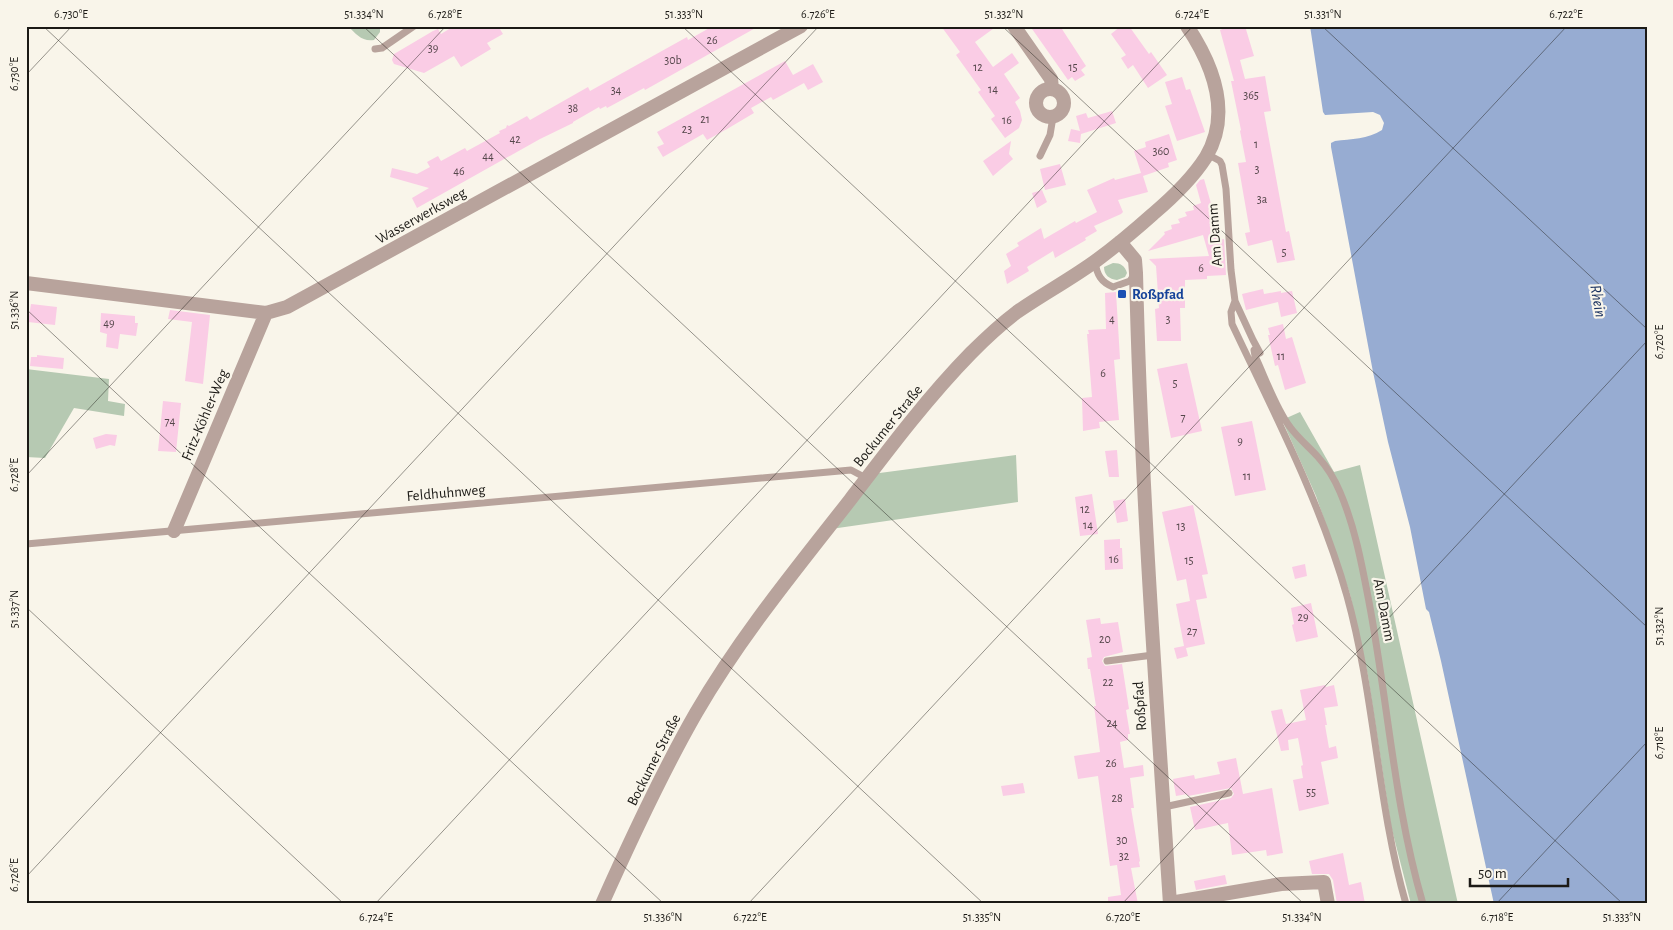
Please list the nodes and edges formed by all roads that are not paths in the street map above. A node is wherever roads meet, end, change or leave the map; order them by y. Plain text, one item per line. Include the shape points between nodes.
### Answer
1 (414, 26) edge
2 (801, 26) edge
3 (1014, 26) edge
4 (1187, 26) edge
5 (375, 49) dead end
6 (1052, 88) junction
7 (1052, 117) junction
8 (1207, 154) junction
9 (1040, 156) dead end
10 (1120, 242) junction
11 (1095, 262) junction
12 (1136, 273) junction
13 (26, 283) edge
14 (1235, 301) junction
15 (266, 313) junction
16 (866, 478) junction
17 (174, 531) junction
18 (26, 544) edge
19 (1153, 655) junction
20 (1108, 661) dead end
21 (1229, 793) dead end
22 (1164, 806) junction
23 (1170, 903) edge
24 (602, 904) edge
25 (1328, 904) edge
26 (1406, 904) edge
27 (1423, 904) edge

1 - 5 lane via 382,48
2 - 15 street, Wasserwerksweg via 303,300
3 - 6 street via 1051,79
4 - 8 street, Bockumer Straße via 1211,68 1217,92 1215,138
6 - 7 street via 1061,94 1064,103 1061,112
6 - 7 street via 1038,94 1036,104 1042,115
7 - 9 lane via 1050,135
8 - 10 street, Bockumer Straße via 1175,195
8 - 14 lane, Am Damm via 1222,165
10 - 11 street, Bockumer Straße
10 - 12 street, Roßpfad via 1135,260
11 - 12 lane via 1097,274 1105,284 1113,287 1130,281
11 - 16 street, Bockumer Straße via 1014,314 990,335 934,395
12 - 19 street, Roßpfad
13 - 15 street, Wasserwerksweg
14 - 26 lane via 1231,312 1232,324 1313,498 1347,597 1367,684 1384,807
14 - 27 lane, Am Damm via 1259,350 1254,350 1254,356 1286,423 1327,469 1340,492 1351,523 1380,660 1406,835
15 - 17 street, Fritz-Köhler-Weg
16 - 17 lane, Feldhuhnweg via 851,470
16 - 24 street, Bockumer Straße via 781,588 697,711 668,764
17 - 18 lane, Feldhuhnweg
19 - 20 lane
19 - 22 street, Roßpfad
21 - 22 lane
22 - 23 street, Roßpfad
23 - 25 street, Roßpfad via 1281,884 1324,882

